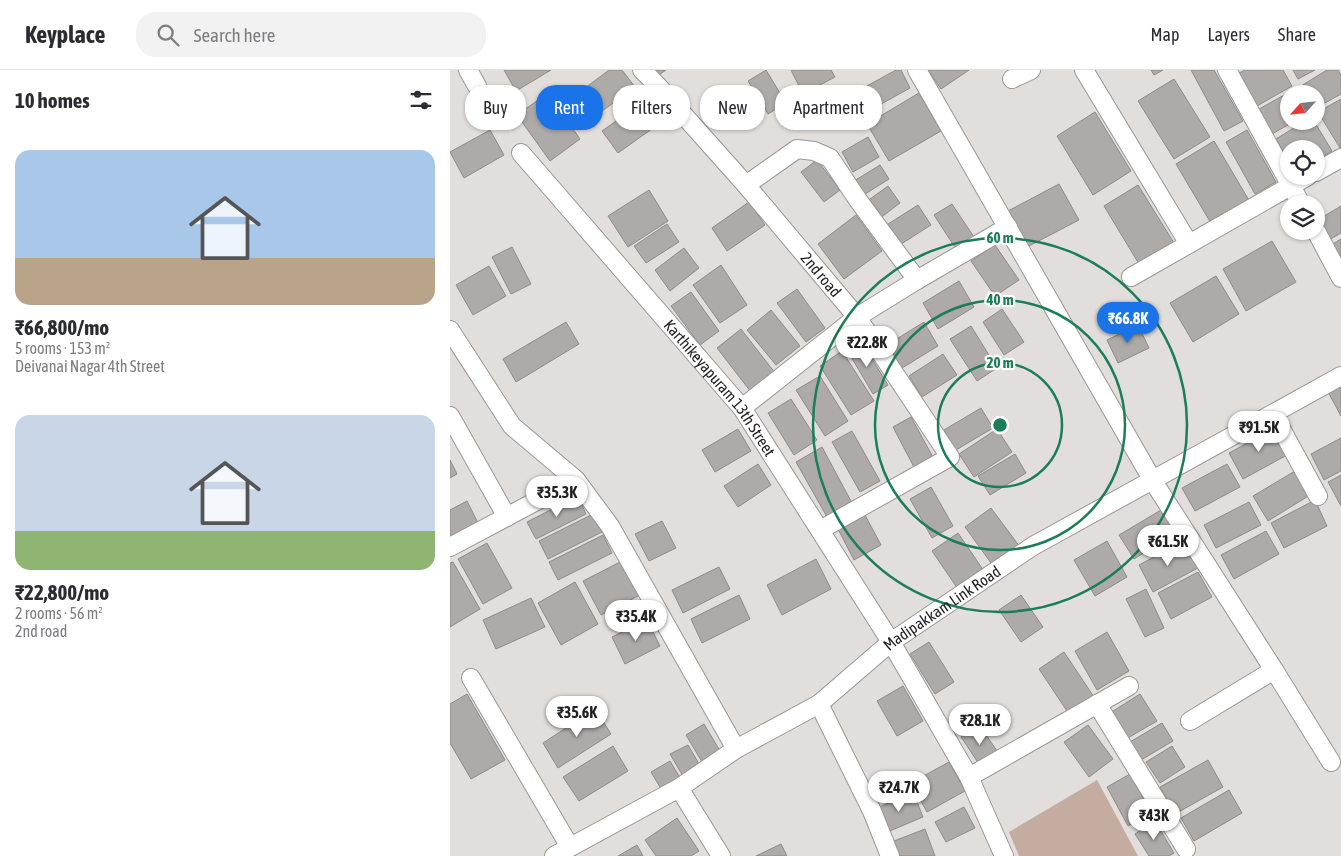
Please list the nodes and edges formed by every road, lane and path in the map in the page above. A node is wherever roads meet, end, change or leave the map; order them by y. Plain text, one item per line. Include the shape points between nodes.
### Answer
1 (468, 70) edge
2 (642, 70) edge
3 (917, 70) edge
4 (1031, 70) edge
5 (1084, 70) edge
6 (1227, 70) edge
7 (1012, 78) dead end
8 (476, 85) edge
9 (521, 153) dead end
10 (1341, 158) edge
11 (1325, 167) edge
12 (746, 185) junction
13 (1291, 186) junction
14 (1296, 195) edge
15 (1008, 227) junction
16 (1321, 240) edge
17 (1189, 244) junction
18 (1131, 277) dead end
19 (1341, 278) edge
20 (916, 280) junction
21 (857, 317) junction
22 (450, 330) edge
23 (1341, 376) edge
24 (742, 408) junction
25 (1273, 414) junction
26 (450, 416) edge
27 (576, 480) junction
28 (1153, 481) junction
29 (1318, 496) dead end
30 (507, 517) junction
31 (820, 530) junction
32 (450, 548) edge
33 (891, 642) junction
34 (1274, 670) junction
35 (471, 678) dead end
36 (1128, 686) dead end
37 (819, 704) junction
38 (1097, 704) junction
39 (1190, 721) dead end
40 (736, 749) junction
41 (1331, 762) dead end
42 (969, 778) junction
43 (680, 788) junction
44 (1186, 849) dead end
45 (562, 852) edge
46 (721, 856) edge
47 (890, 856) edge
48 (1004, 856) edge

1 - 8 street
2 - 12 street, 2nd road
3 - 15 street
4 - 7 street
5 - 17 street
6 - 13 street
9 - 24 street, Karthikeyapuram 13th Street
10 - 11 street
12 - 20 street via 797,149 830,158
12 - 21 street, 2nd road
13 - 14 street
13 - 17 street
15 - 20 street
15 - 28 street
16 - 19 street
17 - 18 street
20 - 21 street
21 - 24 street
21 - 31 street, 2nd road via 950,457
22 - 27 street via 512,426
23 - 25 street, Madipakkam Link Road
24 - 31 street, Karthikeyapuram 13th Street
25 - 28 street, Madipakkam Link Road
25 - 29 street
26 - 30 street
27 - 30 street
27 - 40 street via 610,526
28 - 33 street, Madipakkam Link Road via 1033,546
28 - 34 street
30 - 32 street
31 - 33 street, Karthikeyapuram 13th Street
33 - 37 street, Madipakkam Link Road
33 - 42 street, Karthikeyapuram 13th Street
34 - 39 street
34 - 41 street
35 - 45 street
36 - 38 street
37 - 40 street, Madipakkam Link Road
37 - 47 street via 872,811
38 - 42 street
38 - 44 street
40 - 43 street, Madipakkam Link Road
42 - 48 street, Karthikeyapuram 13th Street
43 - 45 street, Madipakkam Link Road
43 - 46 street

